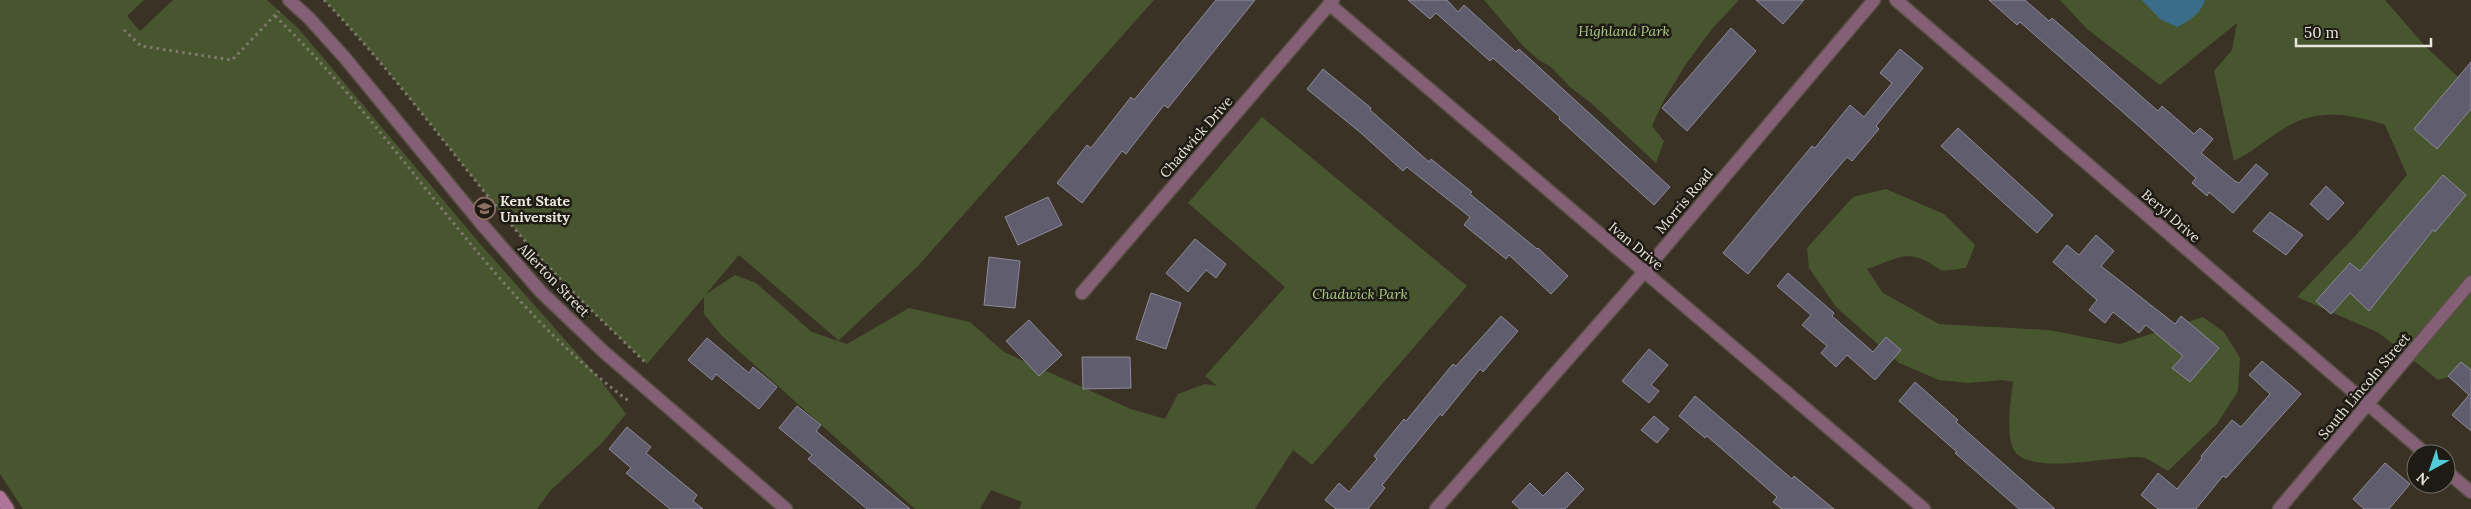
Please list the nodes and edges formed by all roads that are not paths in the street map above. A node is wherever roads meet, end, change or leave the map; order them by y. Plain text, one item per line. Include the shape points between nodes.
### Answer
1 (289, 0) edge
2 (1874, 0) edge
3 (1896, 0) edge
4 (1331, 2) edge
5 (1644, 272) junction
6 (2471, 282) edge
7 (1082, 293) dead end
8 (2368, 405) junction
9 (2414, 444) edge
10 (2456, 479) edge
11 (2471, 492) edge
12 (0, 497) edge
13 (8, 509) edge
14 (786, 509) edge
15 (1436, 509) edge
16 (1924, 509) edge
17 (2280, 509) edge

1 - 14 street, Allerton Street via 345,58 542,292 604,352
2 - 5 street, Morris Road
3 - 8 street, Beryl Drive
4 - 5 street, Ivan Drive
4 - 7 street, Chadwick Drive
5 - 15 street, Morris Road
5 - 16 street, Ivan Drive
6 - 8 street, South Lincoln Street
8 - 9 street, Beryl Drive
8 - 17 street, South Lincoln Street
10 - 11 street
12 - 13 street

